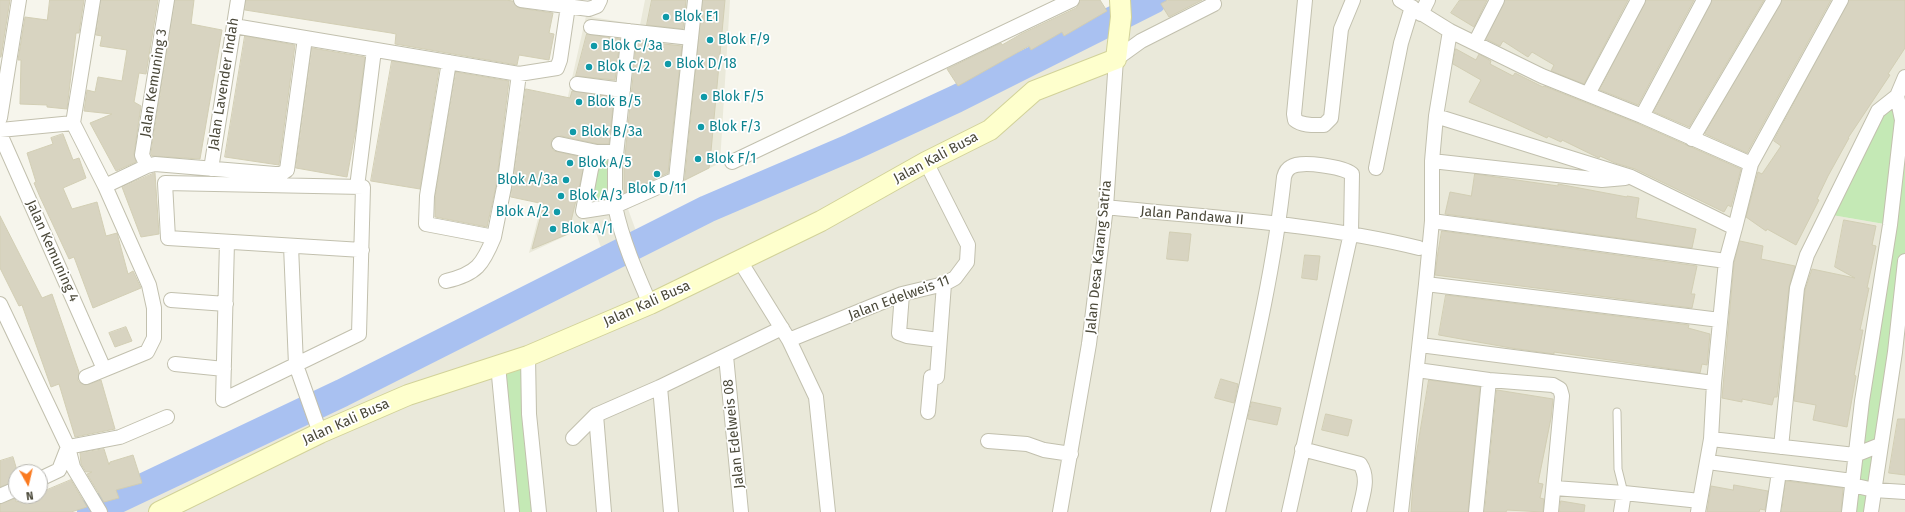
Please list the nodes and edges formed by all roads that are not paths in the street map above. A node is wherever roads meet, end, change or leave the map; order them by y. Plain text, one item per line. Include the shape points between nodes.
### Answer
1 (19, 0) edge
2 (93, 0) edge
3 (167, 0) edge
4 (238, 0) edge
5 (521, 0) edge
6 (600, 0) edge
7 (695, 0) edge
8 (1072, 0) edge
9 (1120, 0) edge
10 (1305, 0) edge
11 (1353, 0) edge
12 (1428, 0) edge
13 (1497, 0) edge
14 (1638, 0) edge
15 (1704, 0) edge
16 (1774, 0) edge
17 (1841, 0) edge
18 (1214, 4) dead end
19 (568, 6) junction
20 (1411, 7) edge
21 (234, 26) junction
22 (591, 27) dead end
23 (629, 31) junction
24 (1450, 31) junction
25 (305, 38) junction
26 (691, 38) junction
27 (1475, 43) junction
28 (374, 50) junction
29 (1118, 51) junction
30 (449, 62) junction
31 (519, 74) junction
32 (1905, 77) edge
33 (577, 84) dead end
34 (623, 90) junction
35 (1588, 94) junction
36 (1898, 96) junction
37 (1436, 116) junction
38 (1642, 116) junction
39 (0, 118) edge
40 (74, 123) junction
41 (0, 130) edge
42 (0, 134) edge
43 (1692, 139) junction
44 (559, 144) dead end
45 (597, 152) junction
46 (616, 152) junction
47 (732, 162) dead end
48 (926, 162) junction
49 (1432, 162) junction
50 (1751, 164) junction
51 (147, 166) junction
52 (1376, 168) dead end
53 (210, 169) junction
54 (1631, 178) junction
55 (358, 179) dead end
56 (105, 186) junction
57 (615, 206) junction
58 (1106, 207) junction
59 (1432, 221) junction
60 (1279, 224) junction
61 (1735, 228) junction
62 (1352, 233) junction
63 (494, 237) junction
64 (227, 242) junction
65 (291, 246) junction
66 (1419, 248) dead end
67 (362, 250) junction
68 (740, 261) junction
69 (1905, 261) edge
70 (1726, 262) junction
71 (446, 281) dead end
72 (944, 284) junction
73 (1426, 284) junction
74 (902, 294) junction
75 (171, 300) dead end
76 (0, 304) edge
77 (226, 304) junction
78 (650, 304) junction
79 (1720, 320) junction
80 (782, 328) junction
81 (789, 340) junction
82 (939, 340) junction
83 (1420, 345) junction
84 (528, 356) junction
85 (726, 356) junction
86 (175, 364) dead end
87 (296, 365) junction
88 (498, 365) junction
89 (104, 369) junction
90 (224, 369) junction
91 (1418, 370) junction
92 (86, 377) dead end
93 (1489, 380) junction
94 (1714, 383) junction
95 (660, 387) junction
96 (928, 412) dead end
97 (1617, 412) dead end
98 (596, 415) junction
99 (167, 417) dead end
100 (320, 433) junction
101 (573, 438) dead end
102 (1711, 438) junction
103 (988, 441) dead end
104 (1880, 445) junction
105 (68, 447) junction
106 (1781, 447) junction
107 (1302, 449) junction
108 (1071, 454) junction
109 (1854, 455) junction
110 (1708, 462) junction
111 (1779, 472) junction
112 (48, 475) edge
113 (1852, 483) junction
114 (1554, 488) junction
115 (1874, 490) junction
116 (1905, 492) edge
117 (1624, 493) junction
118 (1699, 507) edge
119 (100, 512) edge
120 (159, 512) edge
121 (512, 512) edge
122 (539, 512) edge
123 (604, 512) edge
124 (671, 512) edge
125 (742, 512) edge
126 (828, 512) edge
127 (1060, 512) edge
128 (1218, 512) edge
129 (1290, 512) edge
130 (1359, 512) edge
131 (1401, 512) edge
132 (1476, 512) edge
133 (1551, 512) edge
134 (1621, 512) edge
135 (1773, 512) edge
136 (1849, 512) edge
137 (1871, 512) edge

1 - 39 street
2 - 40 street
3 - 51 street, Jalan Kemuning 3 via 142,155
4 - 21 street, Jalan Lavender Indah
5 - 19 street
6 - 19 street via 597,6 589,9
7 - 26 street
8 - 47 street
9 - 29 street, Jalan Desa Karang Satria
10 - 11 street via 1294,114 1295,120 1299,123 1315,125 1324,125 1331,118 1341,29
12 - 20 street
13 - 27 street
14 - 35 street
15 - 38 street
16 - 43 street
17 - 50 street
18 - 29 street
19 - 31 street via 557,68
20 - 24 street
20 - 52 street
21 - 25 street
21 - 53 street, Jalan Lavender Indah
22 - 23 street
23 - 26 street
23 - 34 street
24 - 27 street
24 - 37 street
25 - 28 street
25 - 53 street via 287,170 275,174
26 - 57 street via 676,179
27 - 35 street via 1542,76
28 - 30 street
28 - 55 street
29 - 48 street, Jalan Kali Busa via 1034,91 990,130
29 - 58 street, Jalan Desa Karang Satria
30 - 31 street
30 - 63 street via 427,196 426,224
31 - 63 street via 504,187
32 - 36 street
33 - 34 street
34 - 46 street
35 - 38 street
36 - 106 street via 1878,111 1807,255 1797,288
36 - 109 street via 1902,120 1890,225
37 - 49 street
37 - 54 street
38 - 43 street
40 - 41 street
40 - 56 street
42 - 89 street, Jalan Kemuning 4
43 - 50 street
44 - 45 street
45 - 46 street
45 - 57 street via 583,211
46 - 57 street
48 - 68 street, Jalan Kali Busa via 821,221
48 - 72 street, Jalan Edelweis 11 via 968,245 968,262 955,278
49 - 54 street via 1602,180
49 - 59 street
50 - 61 street
51 - 53 street via 155,164
51 - 56 street
54 - 61 street
56 - 89 street via 149,285 154,308 154,338 147,352
57 - 78 street via 618,225
58 - 60 street, Jalan Pandawa II
58 - 108 street, Jalan Desa Karang Satria via 1089,344
59 - 70 street
59 - 73 street
60 - 62 street, Jalan Pandawa II
60 - 62 street via 1286,172 1292,166 1305,164 1347,170 1352,174
60 - 128 street
61 - 70 street
62 - 66 street, Jalan Pandawa II
62 - 107 street
63 - 71 street via 479,267 463,276
64 - 65 street
64 - 67 street via 168,238 165,183 363,187
64 - 77 street
65 - 67 street
65 - 87 street
67 - 87 street via 359,334
68 - 78 street, Jalan Kali Busa
68 - 80 street
69 - 104 street via 1895,352
70 - 79 street
72 - 74 street, Jalan Edelweis 11
72 - 82 street
73 - 79 street
73 - 83 street
74 - 81 street, Jalan Edelweis 11
74 - 82 street via 899,333
75 - 77 street
76 - 105 street
77 - 90 street
78 - 84 street, Jalan Kali Busa
79 - 94 street
80 - 81 street
80 - 85 street
81 - 126 street via 816,397
82 - 96 street via 937,377 931,377
83 - 91 street
83 - 94 street
84 - 88 street, Jalan Kali Busa
84 - 122 street via 529,414
85 - 95 street
85 - 125 street, Jalan Edelweis 08
86 - 90 street
87 - 90 street via 223,400
87 - 100 street
88 - 100 street, Jalan Kali Busa via 408,395
88 - 121 street
89 - 92 street
91 - 93 street
91 - 131 street
93 - 114 street via 1553,385 1560,389 1562,396
93 - 132 street
94 - 102 street
95 - 98 street
95 - 124 street
97 - 117 lane via 1618,469
98 - 101 street
98 - 123 street
99 - 105 street via 120,437
100 - 120 street, Jalan Kali Busa
102 - 106 street
102 - 110 street
103 - 108 street via 1027,444 1044,450
104 - 109 street
104 - 115 street
105 - 112 street via 59,470
105 - 119 street via 73,467
106 - 109 street
107 - 129 street
107 - 130 street via 1360,464 1365,484
108 - 127 street, Jalan Desa Karang Satria
109 - 113 street
110 - 111 street
110 - 118 street
111 - 113 street
111 - 135 street
113 - 115 street
113 - 136 street
114 - 117 street
114 - 133 street
115 - 116 street
115 - 137 street
117 - 118 street
117 - 134 street

